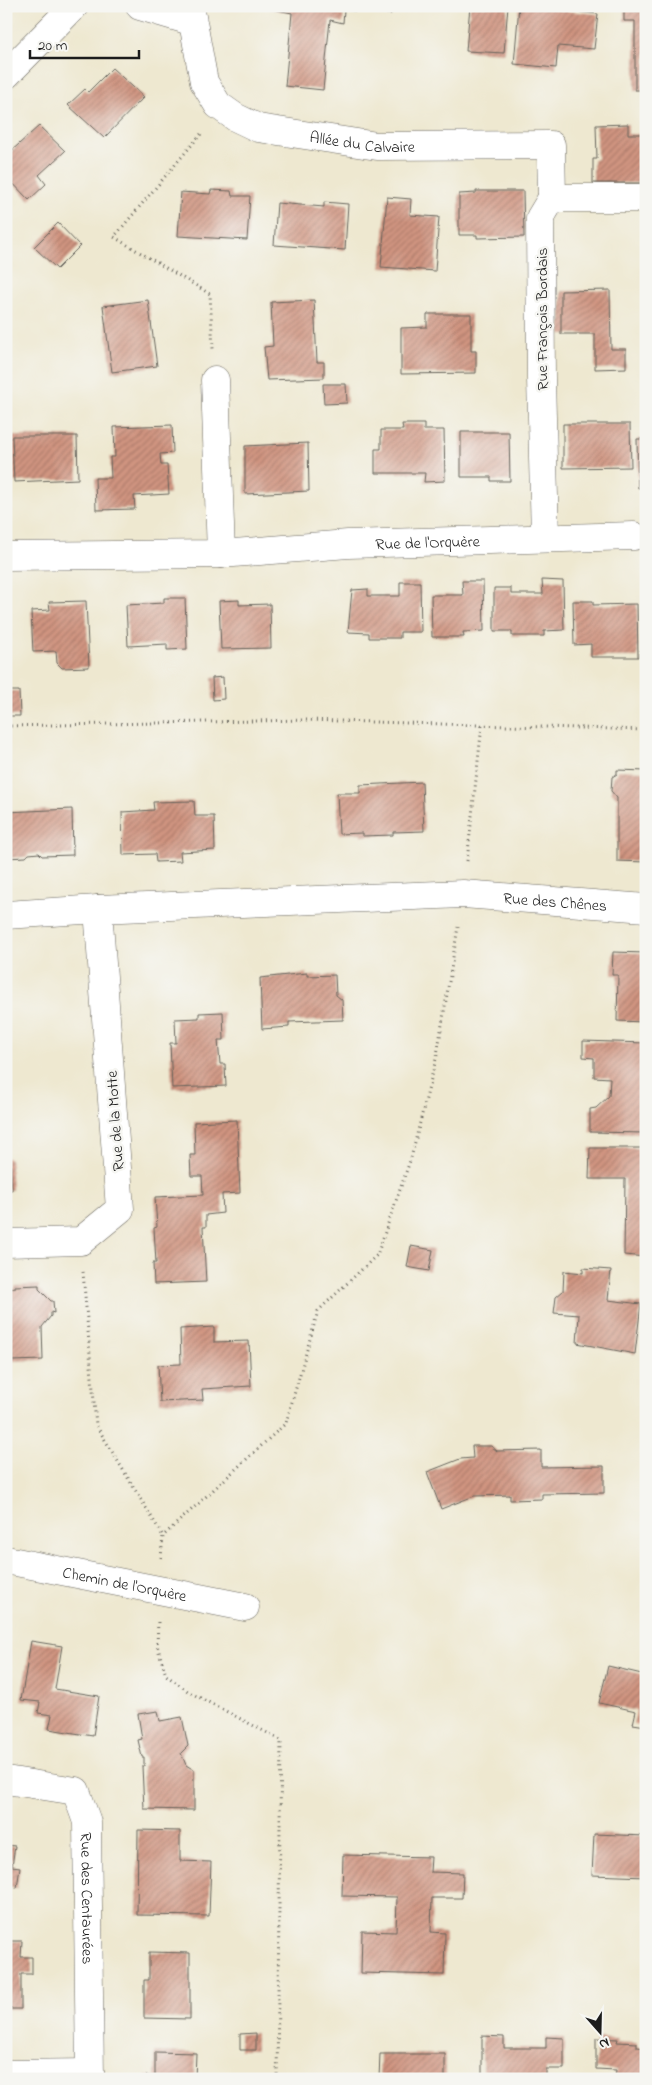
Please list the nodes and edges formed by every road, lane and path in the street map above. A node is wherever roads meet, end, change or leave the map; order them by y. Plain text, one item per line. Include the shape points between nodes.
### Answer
1 (74, 6) edge
2 (140, 6) edge
3 (191, 14) edge
4 (6, 75) edge
5 (223, 108) junction
6 (552, 198) junction
7 (646, 198) edge
8 (215, 380) joint
9 (634, 536) dead end
10 (545, 537) junction
11 (222, 554) junction
12 (6, 556) edge
13 (482, 725) junction
14 (6, 726) edge
15 (646, 730) edge
16 (463, 894) junction
17 (646, 908) edge
18 (98, 909) junction
19 (6, 915) edge
20 (81, 1241) junction
21 (6, 1243) edge
22 (286, 1423) dead end
23 (163, 1536) dead end
24 (6, 1560) edge
25 (245, 1607) dead end
26 (281, 1740) dead end
27 (6, 1780) edge
28 (6, 2074) edge
29 (90, 2076) edge
30 (277, 2079) edge

1 - 4 street
2 - 3 street, Allée du Calvaire
3 - 5 street, Allée du Calvaire via 204,82
5 - 6 street, Allée du Calvaire via 258,128 377,146 551,145
5 - 8 path via 114,237 210,294
6 - 7 street
6 - 10 street, Rue François Bordais via 540,218
8 - 11 street
9 - 10 street, Rue de l'Orquère
10 - 11 street, Rue de l'Orquère via 348,544
11 - 12 street, Rue de l'Orquère
13 - 14 path via 305,720
13 - 15 path
13 - 16 path
16 - 17 street, Rue des Chênes
16 - 18 street
16 - 22 path via 437,1055 411,1158 377,1255 318,1311
18 - 19 street
18 - 20 street, Rue de la Motte via 120,1208
20 - 21 street
20 - 23 path via 96,1426
24 - 25 street, Chemin de l'Orquère
26 - 30 path
27 - 29 street, Rue des Centaurées via 76,1791 87,1822
28 - 29 street

